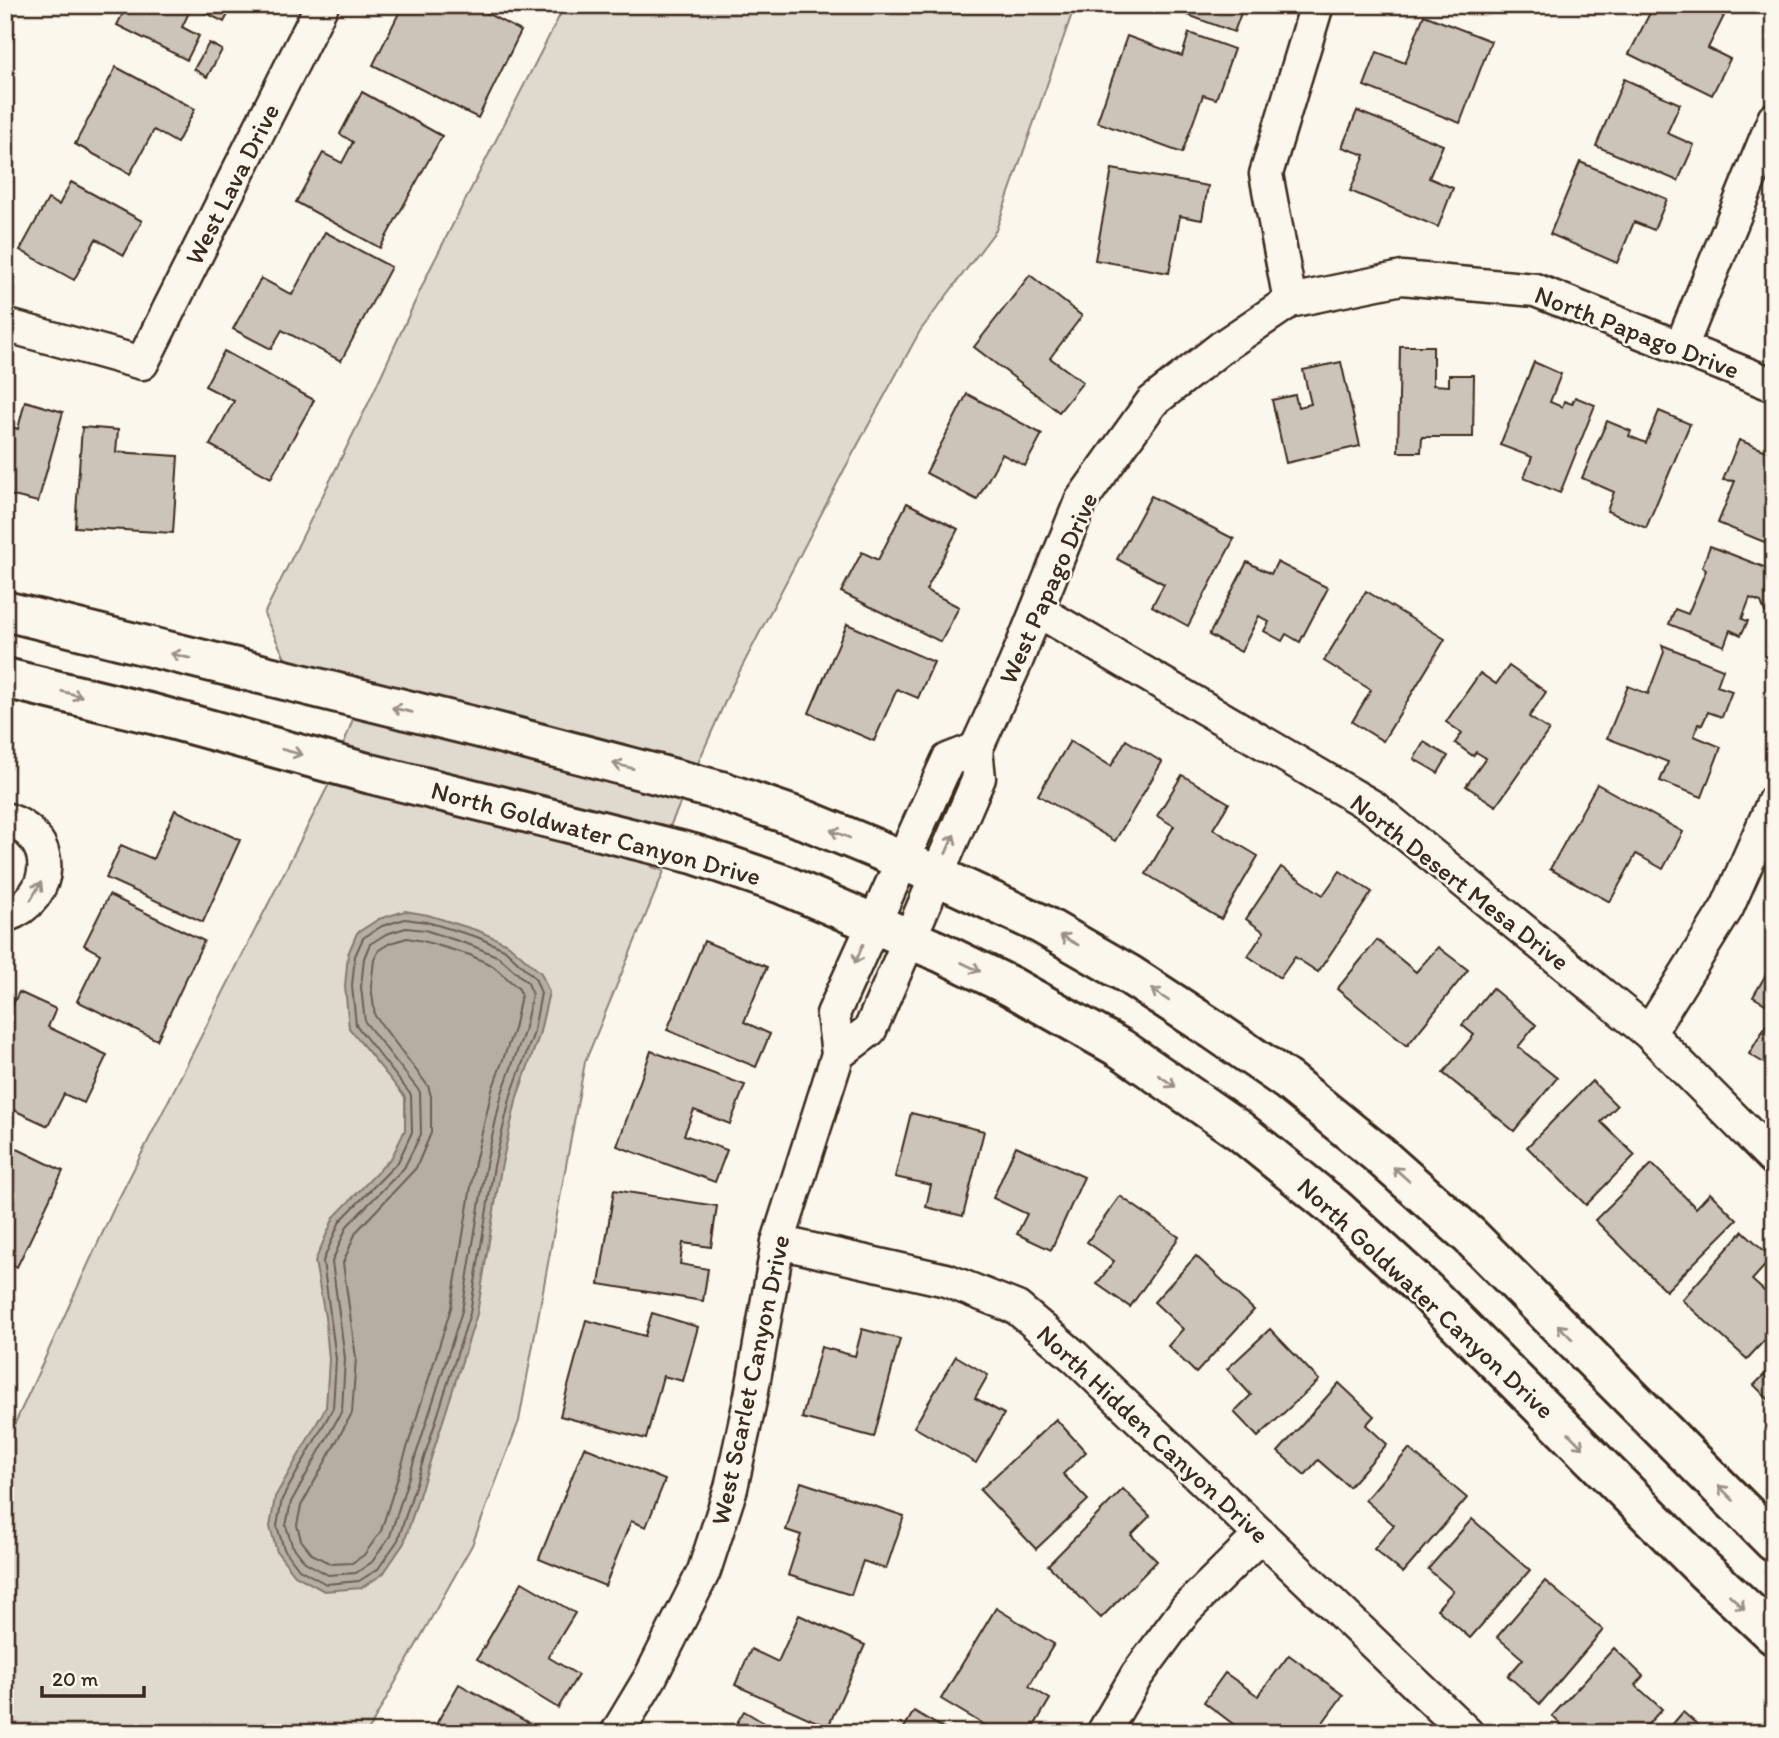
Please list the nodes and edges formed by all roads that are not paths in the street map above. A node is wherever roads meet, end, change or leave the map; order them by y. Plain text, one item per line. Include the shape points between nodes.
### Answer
1 (322, 5) edge
2 (1317, 5) edge
3 (1774, 119) edge
4 (1290, 301) junction
5 (5, 325) edge
6 (1681, 347) junction
7 (1774, 385) edge
8 (1037, 610) junction
9 (5, 611) edge
10 (5, 678) edge
11 (1774, 801) edge
12 (5, 819) edge
13 (905, 899) junction
14 (5, 916) edge
15 (1648, 1033) junction
16 (1774, 1159) edge
17 (778, 1242) junction
18 (1261, 1535) junction
19 (1774, 1542) edge
20 (1774, 1635) edge
21 (617, 1733) edge
22 (1103, 1733) edge
23 (1467, 1733) edge

1 - 5 street, West Lava Drive via 142,363
2 - 4 street via 1266,174
3 - 6 street
4 - 6 street, North Papago Drive via 1402,278 1535,290
4 - 8 street, West Papago Drive via 1152,402 1081,501
6 - 7 street, North Papago Drive
8 - 13 street, West Papago Drive via 976,748 948,760
8 - 15 street, North Desert Mesa Drive via 1373,807
13 -> 9 street, North Goldwater Canyon Drive via 808,821 721,791
10 -> 13 street, North Goldwater Canyon Drive via 694,854 782,884
11 - 15 street via 1727,908
14 -> 12 street via 21,910 33,898 45,868 34,837
13 - 17 street, West Scarlet Canyon Drive via 833,1014 838,1054
19 -> 13 street, North Goldwater Canyon Drive via 1470,1236 1288,1081 1128,974 1041,924
13 -> 20 street, North Goldwater Canyon Drive via 1010,986 1120,1048 1240,1131 1334,1207 1426,1291 1695,1562
15 - 16 street, North Desert Mesa Drive
17 - 18 street, North Hidden Canyon Drive via 946,1280 1017,1308 1075,1357
17 - 21 street, West Scarlet Canyon Drive via 731,1488 708,1559 650,1678
18 - 22 street via 1186,1609
18 - 23 street, North Hidden Canyon Drive

